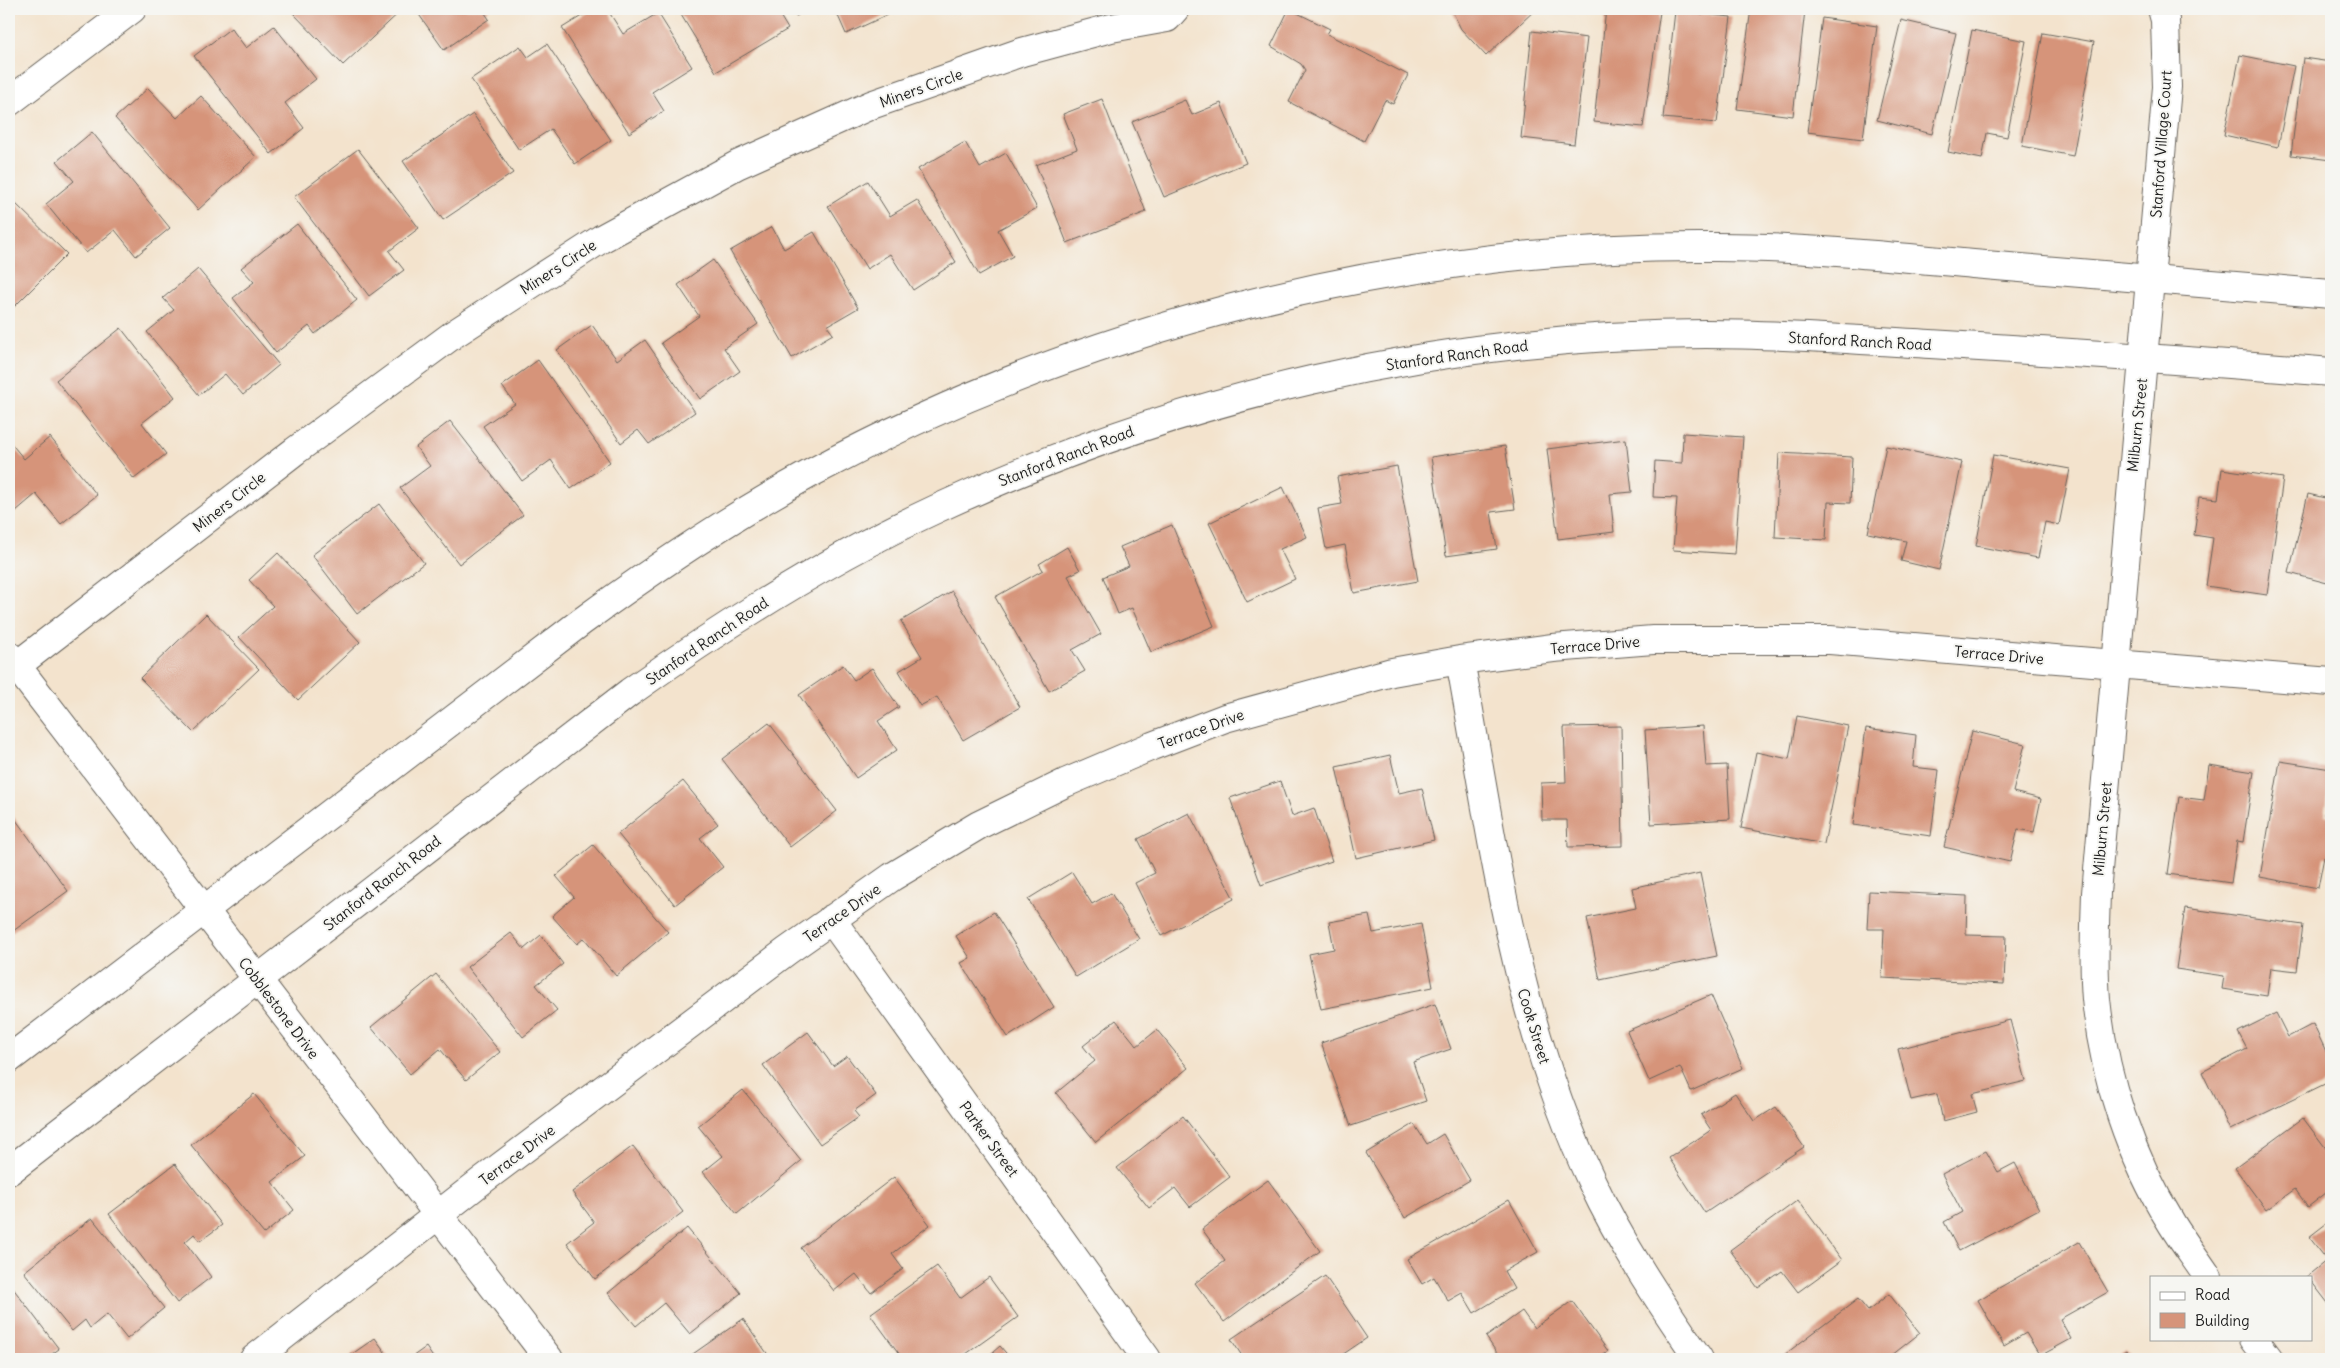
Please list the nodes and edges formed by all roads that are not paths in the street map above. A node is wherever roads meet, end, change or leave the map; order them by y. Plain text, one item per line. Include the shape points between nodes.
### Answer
1 (132, 9) edge
2 (1175, 9) edge
3 (2162, 9) edge
4 (9, 102) edge
5 (2151, 278) junction
6 (2331, 294) edge
7 (2145, 356) junction
8 (2331, 372) edge
9 (1460, 660) junction
10 (12, 661) edge
11 (2116, 663) junction
12 (2331, 682) edge
13 (204, 909) junction
14 (831, 919) junction
15 (257, 979) junction
16 (9, 1059) edge
17 (9, 1171) edge
18 (439, 1216) junction
19 (2207, 1276) edge
20 (2255, 1340) edge
21 (254, 1359) edge
22 (549, 1359) edge
23 (1147, 1359) edge
24 (1699, 1359) edge
25 (2269, 1359) edge

1 - 4 street
2 - 10 street, Miners Circle via 1167,18 1111,28 1022,52 872,105 737,165 601,239 454,334
3 - 5 street, Stanford Village Court via 2167,87
5 - 6 street
5 - 7 street, Stanford Village Court
5 - 13 street via 1814,250 1618,249 1447,266 1329,284 1238,306 1095,350 979,393 892,433 813,472 736,517 652,570 581,622
7 - 8 street, Stanford Ranch Road
7 - 11 street, Milburn Street
7 - 15 street, Stanford Ranch Road via 1799,337 1707,334 1621,337 1441,354 1351,370 1179,414 1108,438 934,510 775,596 700,642 630,692
9 - 11 street, Terrace Drive via 1644,641 1744,639 1830,640
9 - 14 street, Terrace Drive via 1392,672 1225,718 1152,746 978,825 892,877
9 - 24 street, Cook Street via 1502,902 1538,1043 1562,1113 1592,1182 1660,1303
10 - 13 street, Cobblestone Drive
11 - 12 street, Terrace Drive
11 - 19 street, Milburn Street via 2096,893 2096,998 2102,1039 2111,1080 2136,1154 2172,1224
13 - 15 street, Cobblestone Drive
13 - 16 street
14 - 18 street, Terrace Drive
14 - 23 street, Parker Street
15 - 17 street, Stanford Ranch Road
15 - 18 street, Cobblestone Drive
18 - 21 street, Terrace Drive
18 - 22 street, Cobblestone Drive
20 - 25 street

